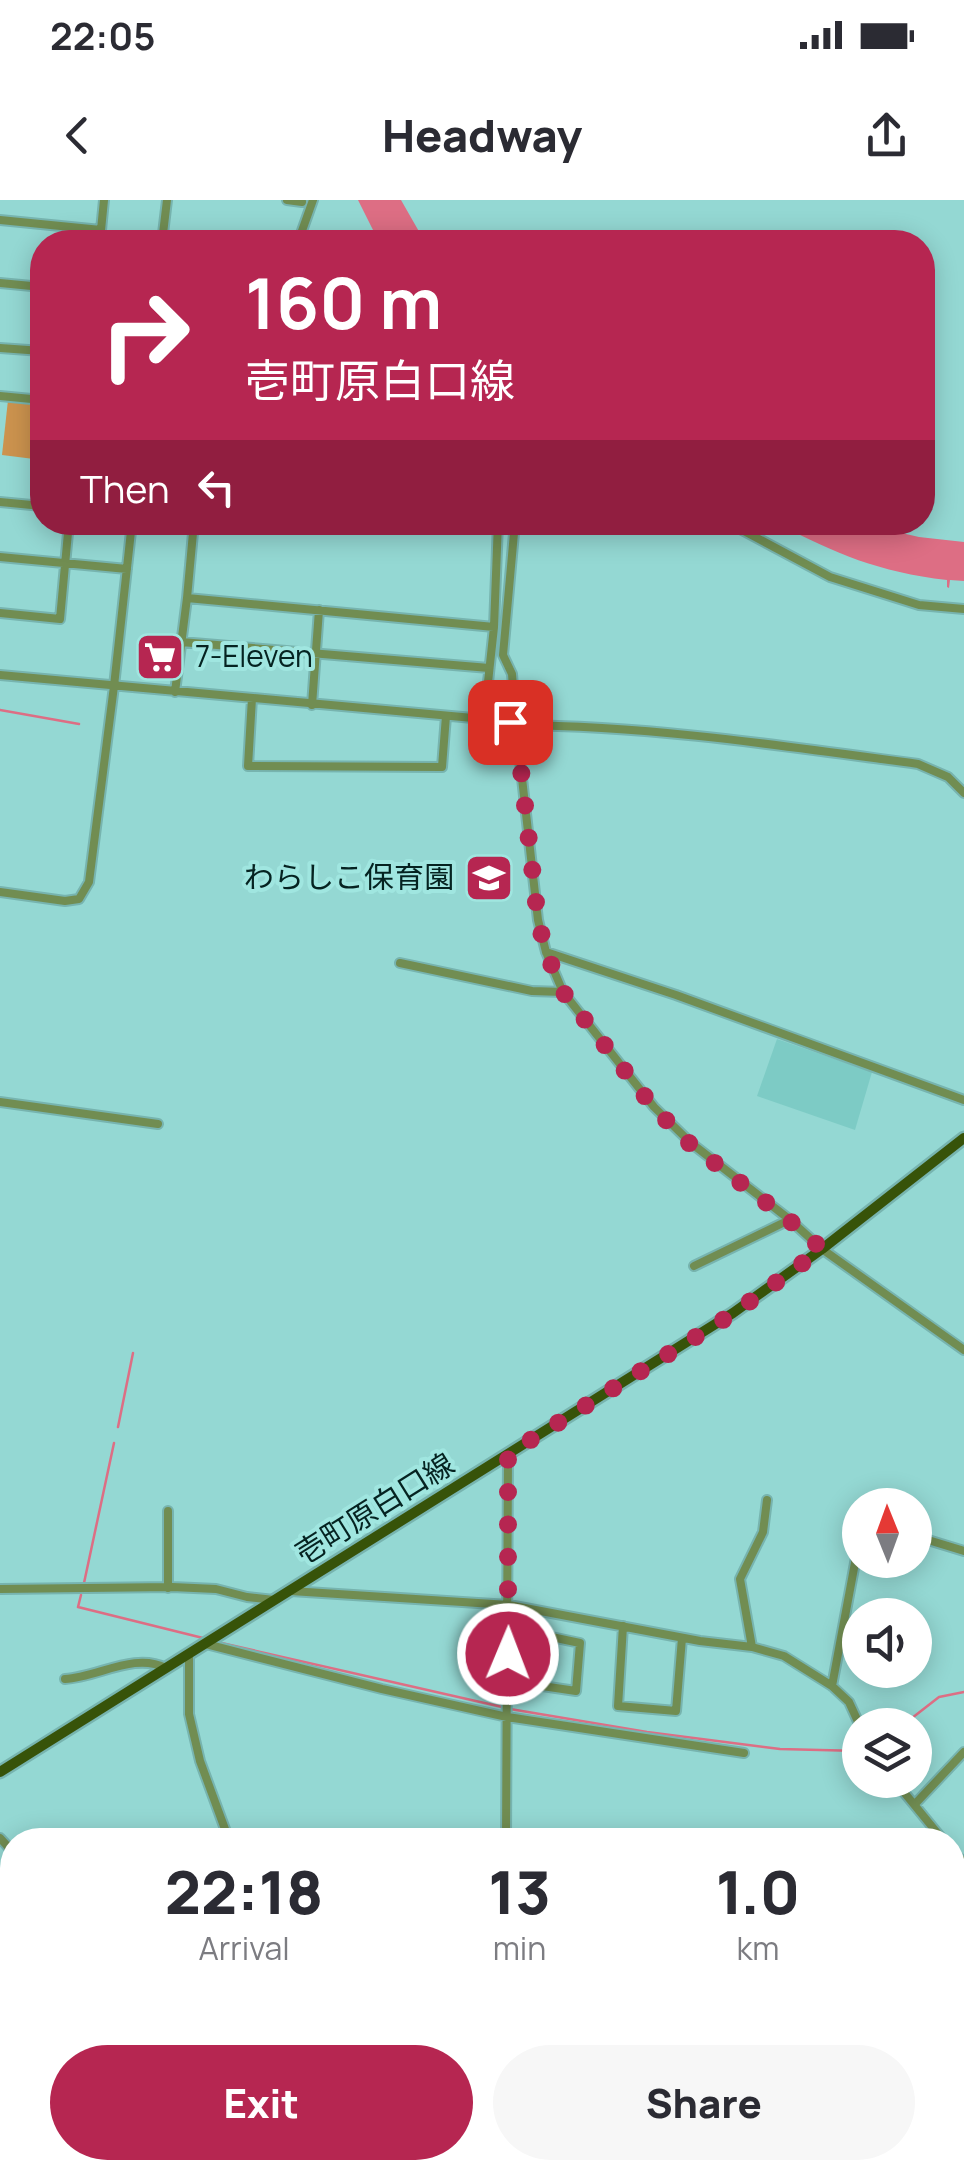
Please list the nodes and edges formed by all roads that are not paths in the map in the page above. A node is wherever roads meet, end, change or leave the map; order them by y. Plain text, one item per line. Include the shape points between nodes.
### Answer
1 (104, 200) edge
2 (167, 200) edge
3 (287, 200) edge
4 (314, 200) edge
5 (302, 202) edge
6 (0, 220) edge
7 (163, 230) edge
8 (303, 230) edge
9 (0, 283) edge
10 (30, 286) edge
11 (0, 348) edge
12 (30, 350) edge
13 (0, 396) edge
14 (30, 399) edge
15 (0, 502) edge
16 (30, 505) edge
17 (68, 535) edge
18 (131, 535) edge
19 (193, 535) edge
20 (498, 535) edge
21 (513, 535) edge
22 (751, 535) edge
23 (0, 557) edge
24 (66, 562) junction
25 (127, 568) junction
26 (187, 598) junction
27 (964, 609) edge
28 (318, 610) junction
29 (0, 614) edge
30 (494, 626) junction
31 (182, 642) junction
32 (314, 653) junction
33 (490, 668) junction
34 (0, 676) edge
35 (114, 686) junction
36 (176, 692) junction
37 (252, 698) junction
38 (312, 704) junction
39 (446, 716) junction
40 (484, 719) junction
41 (516, 726) junction
42 (964, 792) edge
43 (0, 892) edge
44 (546, 952) junction
45 (400, 963) dead end
46 (563, 992) junction
47 (964, 1100) edge
48 (0, 1102) edge
49 (158, 1124) dead end
50 (964, 1138) edge
51 (789, 1220) junction
52 (822, 1249) junction
53 (694, 1266) dead end
54 (964, 1350) edge
55 (508, 1454) junction
56 (767, 1500) dead end
57 (168, 1511) dead end
58 (932, 1541) edge
59 (964, 1551) edge
60 (852, 1578) edge
61 (168, 1588) junction
62 (0, 1589) edge
63 (291, 1591) junction
64 (276, 1600) junction
65 (509, 1605) junction
66 (622, 1626) junction
67 (508, 1628) junction
68 (682, 1638) junction
69 (206, 1644) junction
70 (752, 1646) junction
71 (190, 1654) junction
72 (166, 1668) junction
73 (65, 1679) dead end
74 (508, 1681) junction
75 (832, 1686) junction
76 (852, 1708) edge
77 (508, 1716) junction
78 (964, 1752) edge
79 (744, 1753) dead end
80 (0, 1772) edge
81 (910, 1798) edge
82 (915, 1804) junction
83 (225, 1828) edge
84 (506, 1828) edge
85 (934, 1828) edge

1 - 6 street via 100,230
2 - 7 street
3 - 5 street
4 - 8 street
9 - 10 street
11 - 12 street
13 - 14 street
15 - 16 street
17 - 24 street
18 - 25 street
19 - 26 street
20 - 30 street
21 - 41 street via 503,656 512,674
22 - 27 street via 830,577 919,604
23 - 24 street
24 - 25 street
24 - 29 street via 60,619
25 - 35 street
26 - 28 street
26 - 31 street
28 - 30 street
28 - 32 street
30 - 33 street
31 - 32 street
31 - 36 street
32 - 33 street
32 - 38 street
33 - 40 street
34 - 35 street
35 - 36 street
35 - 43 street via 89,882 79,898 65,901
36 - 37 street
37 - 38 street
37 - 39 street via 248,766 442,767
38 - 39 street
39 - 40 street
40 - 41 street
41 - 42 street via 704,735 918,764
41 - 44 street
44 - 46 street
44 - 47 street
45 - 46 street
46 - 51 street via 654,1108
48 - 49 street
50 - 52 main road, 壱町原白口線
51 - 52 street
51 - 53 street
52 - 54 street
52 - 55 main road, 壱町原白口線 via 734,1313
55 - 63 main road, 壱町原白口線
55 - 65 street
56 - 70 street via 763,1532 740,1579
57 - 61 street
58 - 59 street
60 - 75 street
61 - 62 street
61 - 64 street
63 - 64 main road, 壱町原白口線
63 - 65 street
64 - 69 main road, 壱町原白口線
65 - 66 street
65 - 67 street
66 - 68 street
66 - 68 street via 618,1706 676,1710
67 - 74 street
67 - 74 street via 580,1644 576,1691
68 - 70 street
69 - 71 main road, 壱町原白口線
69 - 77 street
70 - 75 street via 784,1656
71 - 72 main road, 壱町原白口線
71 - 83 street via 189,1714
72 - 73 street via 154,1662
72 - 80 main road, 壱町原白口線
74 - 77 street
75 - 76 street
77 - 79 street
77 - 84 street
78 - 82 street
81 - 82 street
82 - 85 street

